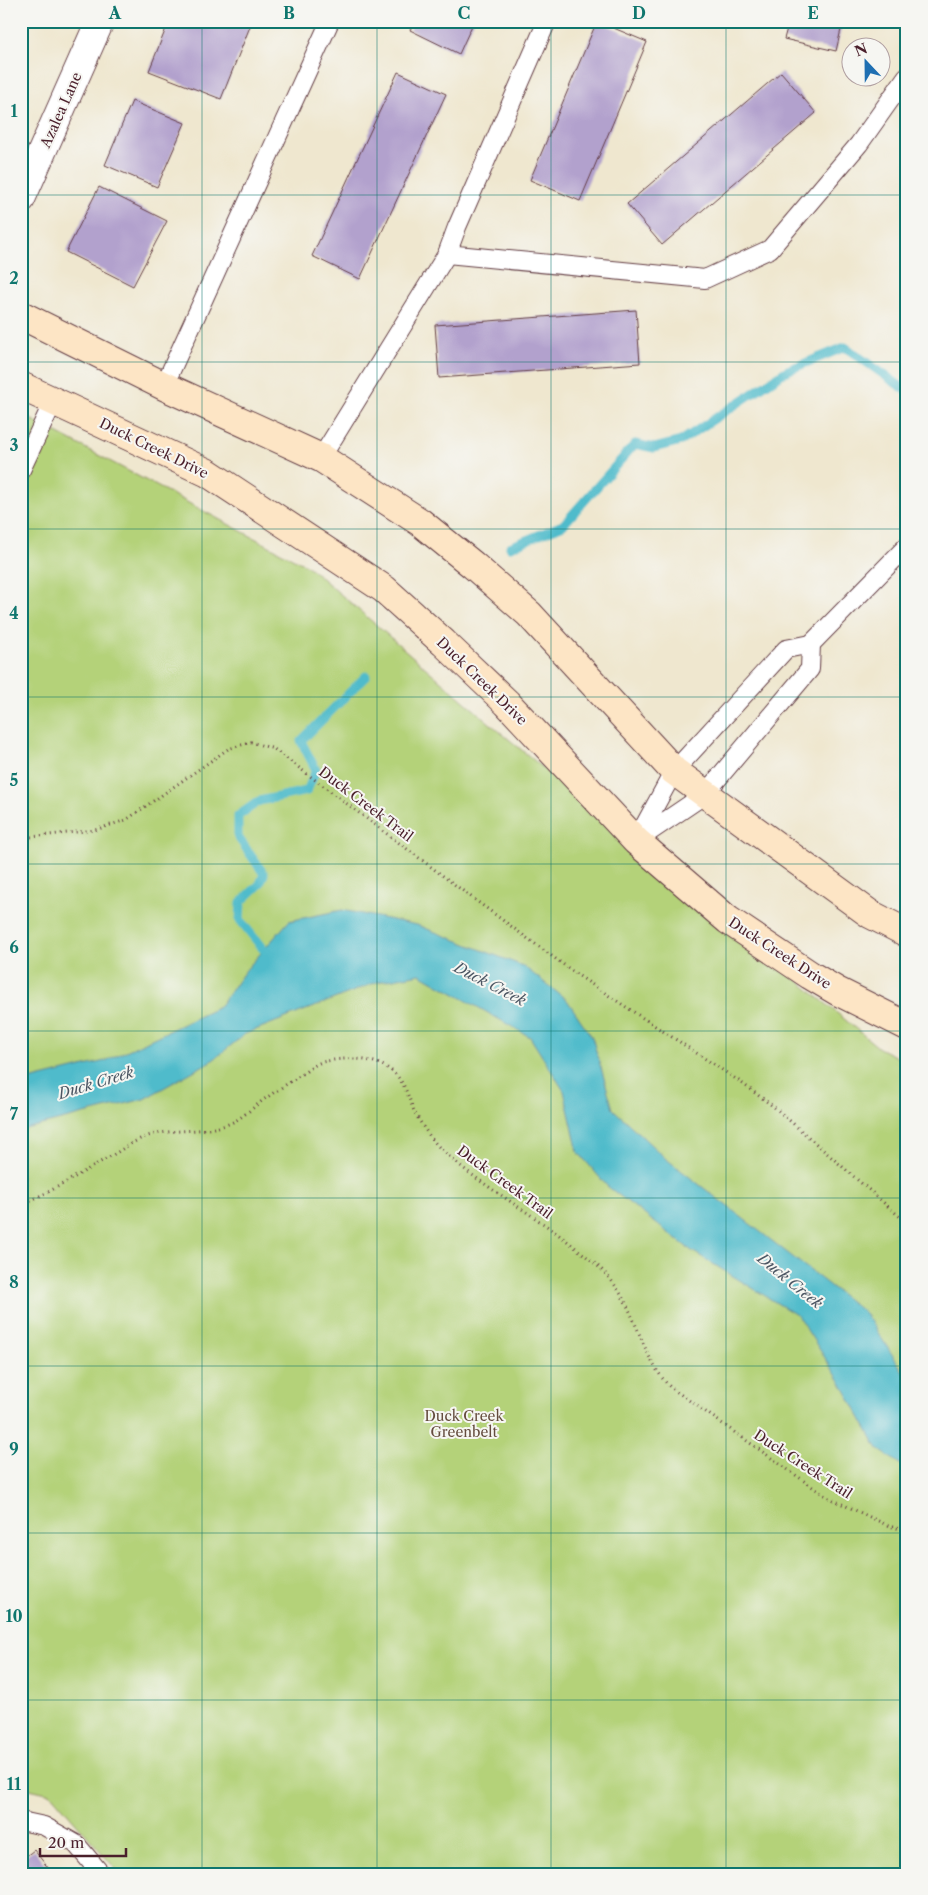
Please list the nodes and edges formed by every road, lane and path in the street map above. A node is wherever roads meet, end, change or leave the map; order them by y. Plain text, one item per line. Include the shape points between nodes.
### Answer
1 (100, 21) edge
2 (330, 21) edge
3 (547, 21) edge
4 (907, 76) edge
5 (21, 199) edge
6 (447, 254) junction
7 (21, 315) edge
8 (21, 386) edge
9 (164, 386) junction
10 (54, 400) junction
11 (321, 458) junction
12 (21, 470) edge
13 (907, 546) edge
14 (811, 644) junction
15 (674, 771) junction
16 (704, 794) junction
17 (21, 838) edge
18 (636, 841) junction
19 (907, 932) edge
20 (907, 1026) edge
21 (21, 1204) edge
22 (907, 1223) edge
23 (907, 1531) edge
24 (21, 1821) edge
25 (101, 1874) edge

1 - 5 street, Azalea Lane
2 - 9 lane
3 - 6 lane
4 - 6 lane via 859,144 770,249 705,279
6 - 11 lane
7 - 9 main road
8 - 10 main road, Duck Creek Drive
9 - 11 main road
10 - 12 lane
10 - 18 main road, Duck Creek Drive via 208,473 384,589 507,703
11 - 15 main road via 420,522 522,608
13 - 14 lane
14 - 15 lane via 786,649
14 - 16 lane via 810,669
15 - 16 main road
15 - 18 lane
16 - 18 lane
16 - 19 main road via 870,914
17 - 22 path, Duck Creek Trail via 95,830 126,820 228,749 251,742 274,749 579,976 740,1081
18 - 20 main road, Duck Creek Drive via 728,920 837,991
21 - 23 path, Duck Creek Trail via 146,1136 165,1131 211,1129 230,1123 319,1063 359,1059 378,1064 395,1074 427,1133 442,1151 565,1239 613,1282 626,1303 649,1358 670,1387 827,1497
24 - 25 lane via 44,1826 76,1844

